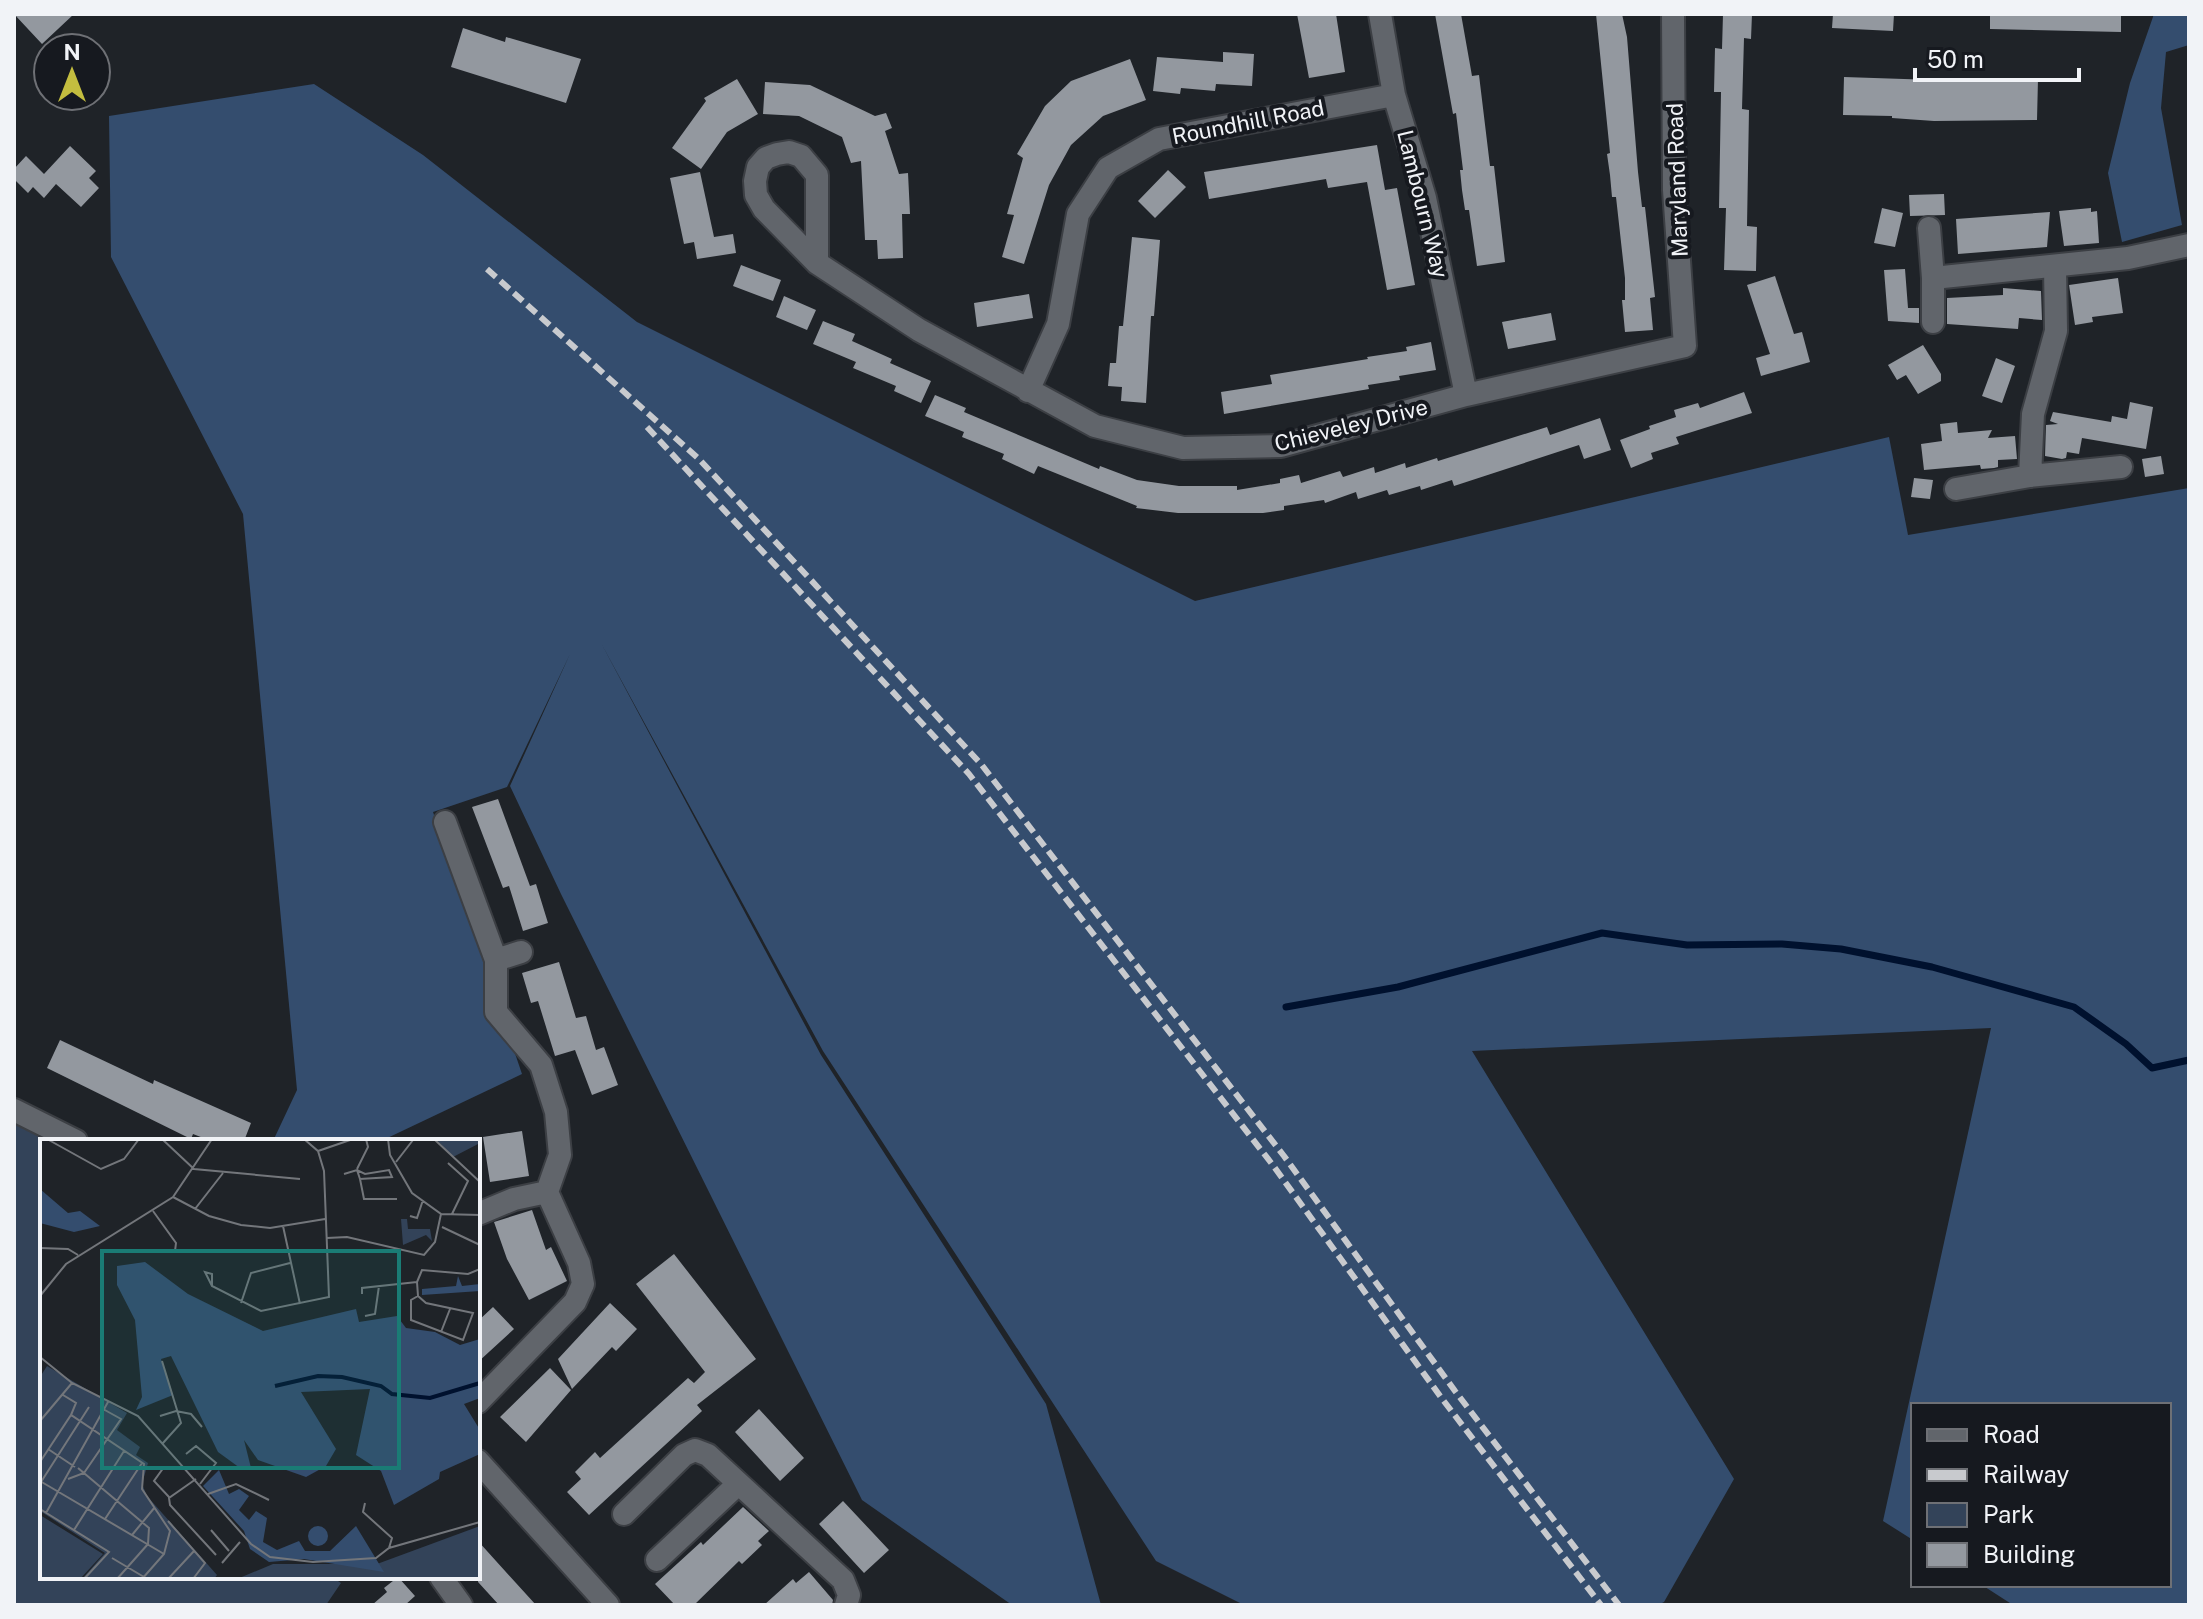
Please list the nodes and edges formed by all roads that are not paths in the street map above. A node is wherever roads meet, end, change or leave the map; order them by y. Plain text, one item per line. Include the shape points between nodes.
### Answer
1 (1380, 14) edge
2 (1673, 14) edge
3 (1394, 95) junction
4 (1929, 228) dead end
5 (2189, 245) edge
6 (817, 263) junction
7 (2055, 267) junction
8 (1933, 278) junction
9 (1933, 322) dead end
10 (1685, 346) joint
11 (1028, 391) junction
12 (1466, 395) junction
13 (2121, 467) dead end
14 (2030, 476) junction
15 (1956, 489) dead end
16 (445, 822) dead end
17 (521, 952) dead end
18 (496, 960) junction
19 (14, 1110) edge
20 (72, 1139) edge
21 (547, 1192) junction
22 (480, 1213) edge
23 (480, 1400) edge
24 (480, 1463) edge
25 (738, 1484) junction
26 (624, 1514) dead end
27 (657, 1560) dead end
28 (442, 1579) edge
29 (461, 1605) edge
30 (608, 1605) edge
31 (846, 1605) edge

1 - 3 street, Lambourn Way
2 - 10 street, Maryland Road via 1674,190
3 - 11 street, Roundhill Road via 1159,139 1108,168 1078,214 1058,324
3 - 12 street, Lambourn Way via 1425,198
4 - 8 street
5 - 7 street
6 - 6 street, Chieveley Drive via 817,175 801,156 789,152 766,158 758,167 756,195
6 - 11 street, Chieveley Drive via 919,330
7 - 8 street
7 - 14 street via 2056,331 2033,414
8 - 9 street
10 - 12 street, Chieveley Drive
11 - 12 street, Chieveley Drive via 1095,426 1183,448 1281,446
13 - 14 street
14 - 15 street
16 - 18 street
17 - 18 street
18 - 21 street via 496,1012 541,1065 556,1112 560,1155
19 - 20 street
21 - 22 street
21 - 23 street via 583,1284 575,1302
24 - 30 street
25 - 26 street via 708,1455 695,1450
25 - 27 street
25 - 31 street via 843,1580 849,1595
28 - 29 street

